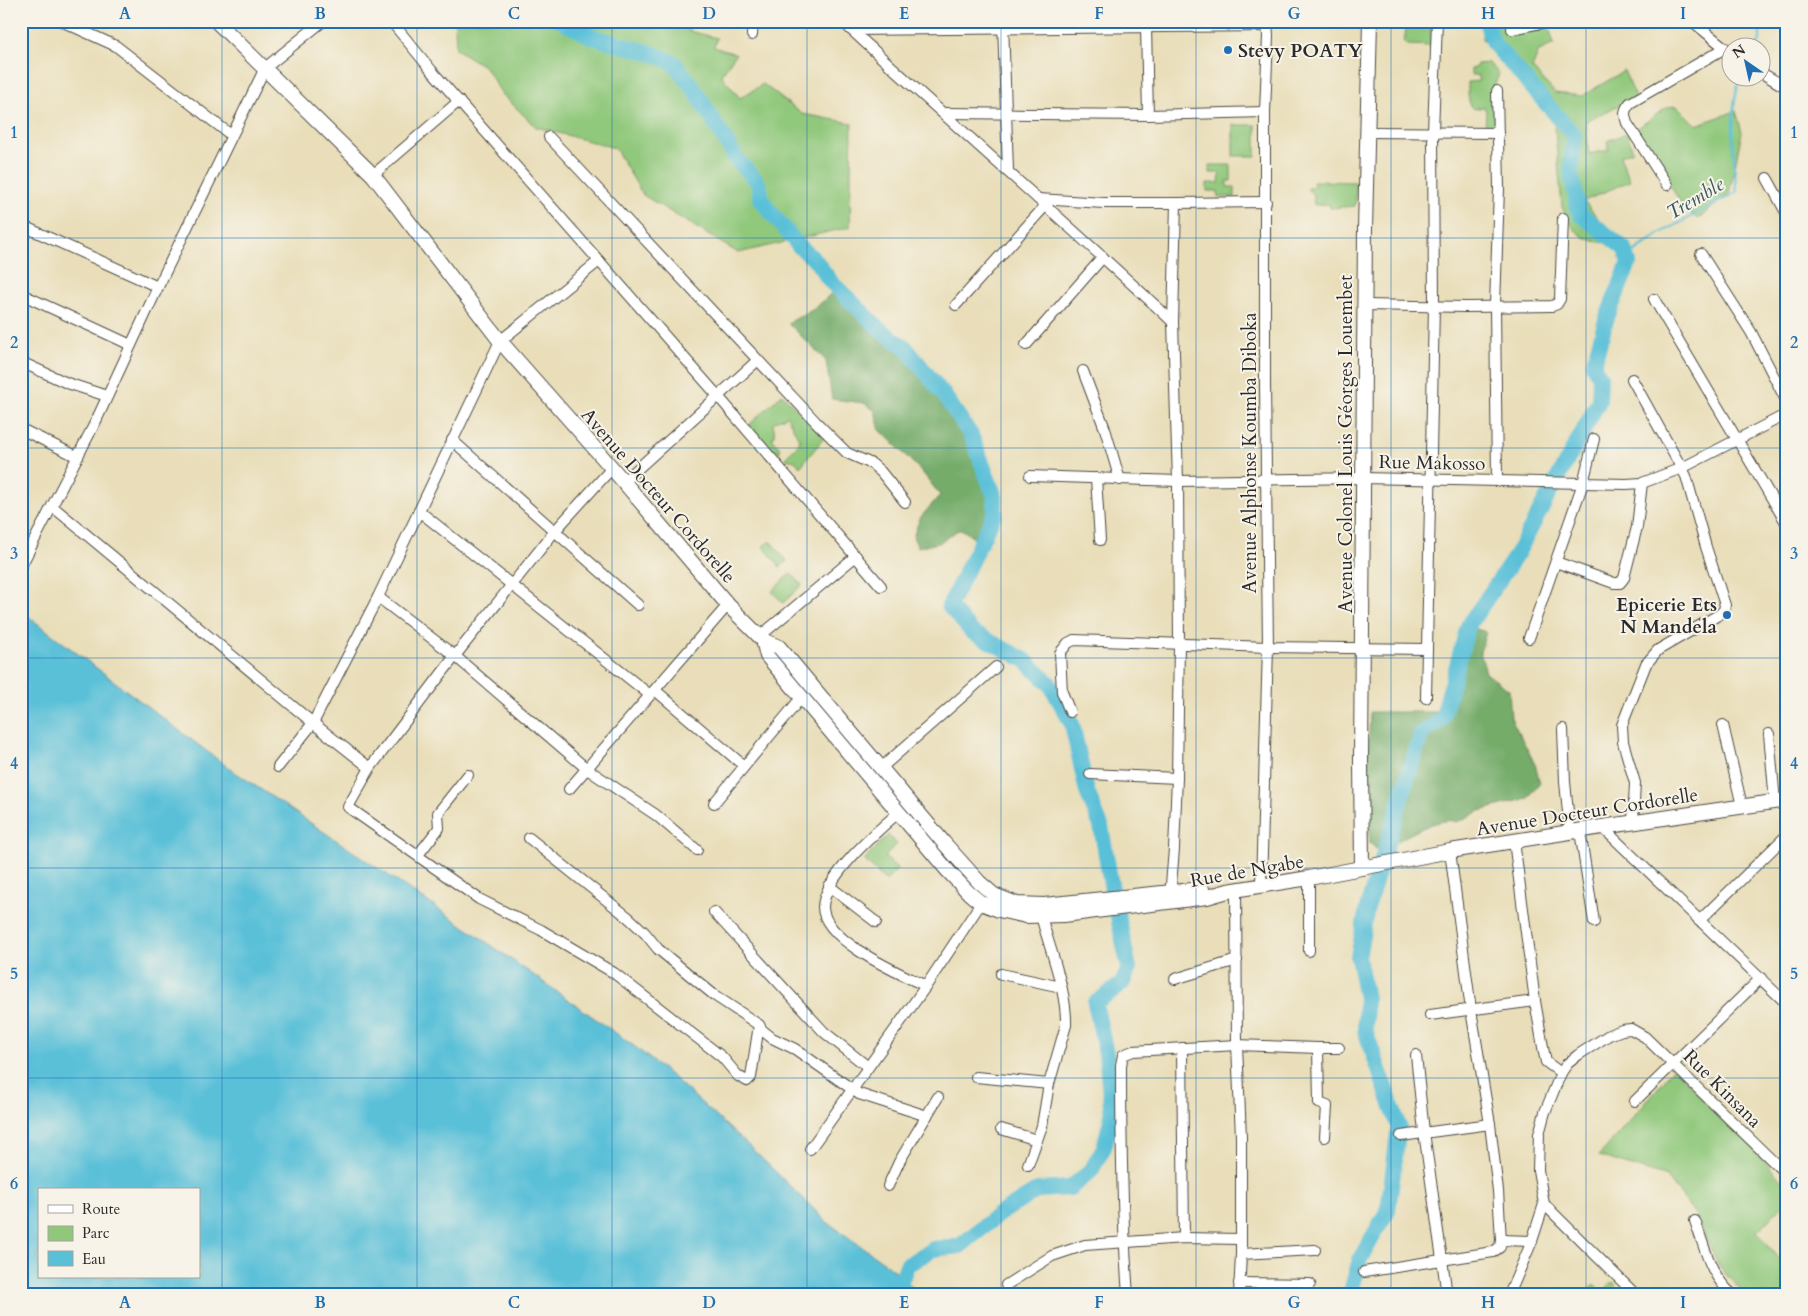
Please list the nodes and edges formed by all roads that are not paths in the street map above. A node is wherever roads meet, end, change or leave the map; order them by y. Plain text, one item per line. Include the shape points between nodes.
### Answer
1 (61, 21) edge
2 (216, 21) edge
3 (324, 21) edge
4 (391, 21) edge
5 (753, 21) edge
6 (842, 21) edge
7 (1370, 21) edge
8 (1437, 21) edge
9 (1551, 21) edge
10 (1692, 21) edge
11 (1003, 24) edge
12 (1134, 24) edge
13 (1267, 24) edge
14 (1146, 28) junction
15 (1512, 29) dead end
16 (851, 30) junction
17 (752, 35) dead end
18 (1720, 44) edge
19 (1720, 54) edge
20 (264, 68) junction
21 (1770, 78) edge
22 (1787, 88) edge
23 (1497, 91) dead end
24 (460, 101) junction
25 (1265, 112) junction
26 (1006, 113) junction
27 (944, 114) junction
28 (1148, 115) junction
29 (1367, 132) junction
30 (1433, 132) junction
31 (1498, 133) junction
32 (232, 134) junction
33 (550, 137) dead end
34 (1008, 170) junction
35 (373, 175) junction
36 (1767, 178) dead end
37 (1668, 186) dead end
38 (1042, 202) junction
39 (1266, 202) junction
40 (1176, 203) junction
41 (1787, 214) edge
42 (1563, 218) dead end
43 (21, 225) edge
44 (1701, 254) dead end
45 (1103, 257) junction
46 (599, 261) junction
47 (158, 287) junction
48 (21, 294) edge
49 (1654, 299) dead end
50 (1365, 305) junction
51 (956, 306) dead end
52 (1434, 306) junction
53 (1495, 306) junction
54 (1173, 322) junction
55 (500, 341) junction
56 (131, 345) junction
57 (1026, 345) dead end
58 (758, 360) junction
59 (21, 362) edge
60 (1083, 371) dead end
61 (1632, 379) dead end
62 (717, 395) junction
63 (107, 396) junction
64 (1787, 402) edge
65 (1787, 414) edge
66 (21, 429) edge
67 (1594, 439) dead end
68 (1737, 439) junction
69 (452, 440) junction
70 (78, 457) junction
71 (612, 468) junction
72 (1682, 468) junction
73 (1030, 476) dead end
74 (1096, 478) junction
75 (1363, 478) junction
76 (1430, 479) junction
77 (1120, 480) junction
78 (1265, 480) junction
79 (1497, 480) junction
80 (1178, 481) junction
81 (623, 482) junction
82 (1583, 483) junction
83 (1642, 483) junction
84 (905, 502) dead end
85 (52, 506) junction
86 (419, 511) junction
87 (1787, 524) edge
88 (554, 532) junction
89 (1100, 540) dead end
90 (856, 556) junction
91 (1556, 562) junction
92 (21, 566) edge
93 (511, 585) junction
94 (881, 586) dead end
95 (378, 597) junction
96 (638, 605) dead end
97 (728, 605) junction
98 (761, 638) junction
99 (1529, 638) dead end
100 (1179, 644) junction
101 (1268, 647) junction
102 (1362, 648) junction
103 (1427, 649) junction
104 (454, 656) junction
105 (996, 667) dead end
106 (653, 692) junction
107 (801, 698) junction
108 (1426, 698) dead end
109 (1070, 712) dead end
110 (313, 723) junction
111 (1723, 724) dead end
112 (1562, 729) dead end
113 (1769, 734) dead end
114 (744, 766) junction
115 (278, 767) dead end
116 (370, 768) junction
117 (881, 768) junction
118 (587, 769) junction
119 (1090, 774) dead end
120 (468, 775) dead end
121 (1177, 778) junction
122 (569, 789) dead end
123 (1781, 801) edge
124 (714, 802) dead end
125 (1742, 806) junction
126 (898, 813) junction
127 (1633, 822) junction
128 (1602, 826) junction
129 (1575, 832) junction
130 (1787, 835) edge
131 (529, 838) dead end
132 (1514, 841) junction
133 (697, 850) dead end
134 (1450, 851) junction
135 (418, 854) junction
136 (1393, 863) joint
137 (1366, 867) junction
138 (1309, 878) junction
139 (1261, 885) junction
140 (829, 886) junction
141 (1232, 890) junction
142 (1170, 897) junction
143 (981, 904) junction
144 (1106, 904) junction
145 (714, 912) dead end
146 (1041, 916) junction
147 (1699, 921) junction
148 (876, 922) dead end
149 (1594, 922) dead end
150 (1309, 952) dead end
151 (1237, 960) junction
152 (1000, 974) dead end
153 (1761, 978) junction
154 (1175, 979) dead end
155 (926, 986) junction
156 (1061, 987) junction
157 (1535, 1001) junction
158 (1787, 1004) edge
159 (1471, 1010) junction
160 (1430, 1015) dead end
161 (759, 1025) junction
162 (1238, 1045) junction
163 (1182, 1048) junction
164 (1318, 1048) junction
165 (1339, 1048) dead end
166 (1416, 1055) dead end
167 (1674, 1064) junction
168 (868, 1067) junction
169 (1561, 1073) junction
170 (976, 1076) dead end
171 (1049, 1084) junction
172 (852, 1089) junction
173 (938, 1097) dead end
174 (1635, 1101) dead end
175 (927, 1116) junction
176 (1490, 1124) junction
177 (1001, 1129) dead end
178 (1424, 1132) junction
179 (1401, 1136) dead end
180 (1324, 1137) dead end
181 (1037, 1140) junction
182 (810, 1149) dead end
183 (1028, 1165) dead end
184 (1787, 1175) edge
185 (888, 1186) dead end
186 (1544, 1204) junction
187 (1695, 1221) dead end
188 (1184, 1238) junction
189 (1240, 1239) junction
190 (1501, 1240) junction
191 (1532, 1241) junction
192 (1124, 1242) junction
193 (1315, 1250) dead end
194 (1241, 1254) junction
195 (1442, 1260) junction
196 (1364, 1272) dead end
197 (1239, 1283) junction
198 (1310, 1284) dead end
199 (1006, 1285) dead end
200 (1513, 1293) edge
201 (1128, 1295) edge
202 (1239, 1295) edge
203 (1447, 1295) edge
204 (1636, 1295) edge
205 (1733, 1295) edge

1 - 32 street via 116,46
2 - 20 street, Avenue Docteur Cordorelle
3 - 20 street
4 - 24 street
5 - 17 street
6 - 16 street
7 - 29 street, Avenue Colonel Louis Géorges Louembet
8 - 30 street
9 - 15 street
10 - 18 street
11 - 12 street
11 - 16 street
11 - 26 street
12 - 14 street
13 - 14 street
13 - 25 street, Avenue Alphonse Koumba Diboka
14 - 28 street
16 - 27 street
19 - 37 street via 1625,108 1628,123
20 - 32 street
20 - 35 street, Avenue Docteur Cordorelle
21 - 22 street
23 - 31 street
24 - 35 street
24 - 46 street
25 - 28 street
25 - 39 street, Avenue Alphonse Koumba Diboka
26 - 27 street
26 - 28 street
26 - 34 street
27 - 34 street
29 - 30 street
29 - 50 street, Avenue Colonel Louis Géorges Louembet
30 - 31 street
30 - 52 street
31 - 53 street
32 - 47 street
33 - 58 street
34 - 38 street
35 - 55 street, Avenue Docteur Cordorelle
36 - 41 street
38 - 40 street
38 - 45 street
38 - 51 street
39 - 40 street
39 - 78 street, Avenue Alphonse Koumba Diboka
40 - 54 street
42 - 53 street via 1560,299 1557,304
43 - 47 street
44 - 64 street via 1750,332
45 - 54 street
45 - 57 street
46 - 55 street
46 - 62 street
47 - 56 street
48 - 56 street
49 - 68 street
50 - 52 street
50 - 75 street, Avenue Colonel Louis Géorges Louembet
52 - 53 street
52 - 76 street
53 - 79 street
54 - 80 street
55 - 69 street
55 - 71 street, Avenue Docteur Cordorelle
56 - 63 street
58 - 62 street
58 - 84 street via 847,453 882,472
59 - 63 street
60 - 77 street
61 - 72 street
62 - 81 street
62 - 90 street
63 - 70 street
65 - 68 street, Rue Makosso
66 - 70 street
67 - 82 street
68 - 72 street, Rue Makosso
68 - 87 street
69 - 86 street
69 - 88 street
70 - 85 street
71 - 81 street, Avenue Docteur Cordorelle
71 - 88 street
72 - 83 street, Rue Makosso
72 - 127 street via 1725,605 1724,610 1658,650 1646,664 1622,725 1635,783
73 - 74 street, Rue Makosso
74 - 77 street, Rue Makosso
74 - 89 street
75 - 76 street, Rue Makosso
75 - 78 street, Rue Makosso
75 - 102 street, Avenue Colonel Louis Géorges Louembet
76 - 79 street, Rue Makosso
76 - 103 street
77 - 80 street, Rue Makosso
78 - 80 street, Rue Makosso
78 - 101 street, Avenue Alphonse Koumba Diboka
79 - 82 street, Rue Makosso
80 - 100 street
81 - 97 street, Avenue Docteur Cordorelle
82 - 83 street, Rue Makosso
82 - 91 street
83 - 91 street via 1637,527 1620,583
85 - 92 street
85 - 110 street
86 - 93 street
86 - 95 street
88 - 93 street
88 - 96 street
90 - 94 street
90 - 98 street
91 - 99 street
93 - 104 street
93 - 106 street
95 - 104 street
95 - 110 street
97 - 98 street, Avenue Docteur Cordorelle
97 - 106 street
98 - 107 street, Avenue Docteur Cordorelle via 767,656
98 - 117 street via 779,647
100 - 101 street
100 - 109 street via 1084,640 1068,643 1060,653 1062,692
100 - 121 street
101 - 102 street
101 - 139 street, Avenue Alphonse Koumba Diboka
102 - 103 street
102 - 137 street, Avenue Colonel Louis Géorges Louembet
103 - 108 street
104 - 116 street
104 - 118 street
105 - 117 street
106 - 114 street
106 - 118 street
107 - 114 street
107 - 126 street, Avenue Docteur Cordorelle
110 - 115 street
110 - 116 street
111 - 125 street
112 - 129 street via 1565,782
113 - 123 street
114 - 124 street
116 - 135 street via 348,807
117 - 144 street via 960,861 994,895 1030,905
118 - 122 street
118 - 133 street via 656,815
119 - 121 street
120 - 135 street via 438,813 439,828
121 - 142 street
123 - 125 street, Avenue Docteur Cordorelle
125 - 127 street, Avenue Docteur Cordorelle
126 - 140 street via 871,836
126 - 143 street, Avenue Docteur Cordorelle
127 - 128 street, Avenue Docteur Cordorelle
128 - 129 street, Avenue Docteur Cordorelle
128 - 147 street
129 - 132 street, Avenue Docteur Cordorelle
129 - 149 street
130 - 147 street
131 - 161 street via 629,918 665,955
132 - 134 street, Avenue Docteur Cordorelle
132 - 157 street
134 - 136 street, Avenue Docteur Cordorelle
134 - 159 street
135 - 161 street via 479,899 541,930 614,973 722,1057 742,1080 747,1081 751,1077
136 - 137 street, Rue de Ngabe
137 - 138 street, Rue de Ngabe
138 - 139 street, Rue de Ngabe
138 - 150 street
139 - 141 street, Rue de Ngabe
140 - 148 street
140 - 155 street via 823,909 846,942
141 - 142 street, Rue de Ngabe via 1208,897
141 - 151 street
142 - 144 street, Rue de Ngabe
143 - 146 street, Avenue Docteur Cordorelle via 1012,914
143 - 155 street
144 - 146 street, Avenue Docteur Cordorelle
145 - 168 street via 824,1032
146 - 156 street
147 - 153 street
151 - 154 street
151 - 162 street
152 - 156 street
153 - 158 street
153 - 167 street
155 - 168 street
156 - 171 street via 1066,1026
157 - 159 street
157 - 169 street via 1546,1062
159 - 160 street
159 - 176 street
161 - 172 street via 772,1038 794,1049
162 - 163 street
162 - 164 street
162 - 189 street
163 - 188 street
163 - 192 street via 1133,1051 1121,1059
164 - 165 street
164 - 180 street via 1319,1102 1327,1106
166 - 178 street
167 - 169 street, Rue Kinsana via 1632,1029 1622,1030 1592,1045 1572,1059
167 - 174 street
167 - 184 street, Rue Kinsana
168 - 172 street
169 - 186 street via 1539,1134 1538,1170
170 - 171 street
171 - 181 street
172 - 175 street
172 - 182 street
173 - 175 street
175 - 185 street
176 - 178 street
176 - 190 street
177 - 181 street
178 - 179 street
178 - 195 street
181 - 183 street
186 - 191 street
186 - 204 street
187 - 205 street via 1715,1276
188 - 189 street
188 - 192 street
189 - 194 street
190 - 191 street
190 - 195 street via 1500,1247 1493,1252
191 - 200 street
192 - 199 street via 1070,1249 1052,1256
192 - 201 street
193 - 194 street
194 - 197 street
195 - 196 street
195 - 203 street
197 - 198 street
197 - 202 street

